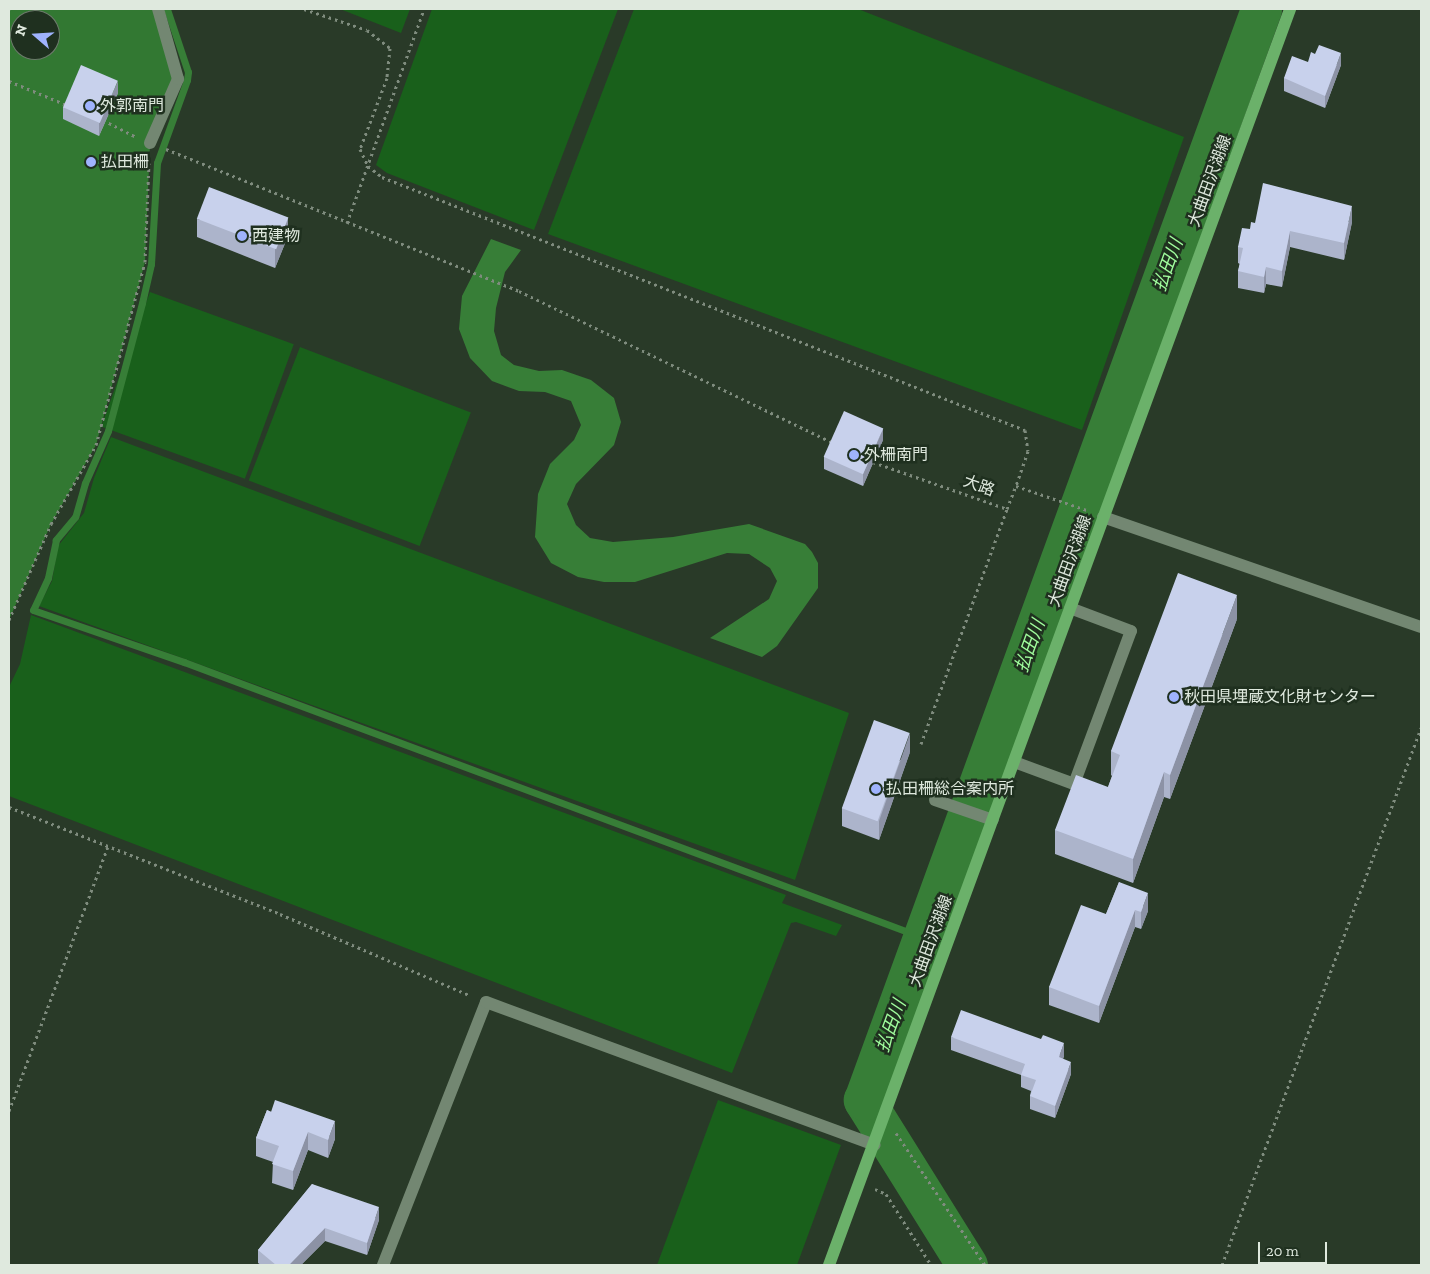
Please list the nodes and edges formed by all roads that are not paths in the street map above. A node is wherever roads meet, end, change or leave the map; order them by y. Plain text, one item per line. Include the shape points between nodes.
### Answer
1 (158, 9) edge
2 (1290, 9) edge
3 (150, 143) road end
4 (1103, 517) junction
5 (1070, 608) junction
6 (1421, 627) edge
7 (1014, 762) junction
8 (935, 800) dead end
9 (993, 820) junction
10 (875, 1144) junction
11 (382, 1265) edge
12 (829, 1265) edge

1 - 3 street via 178,79
2 - 4 main road, 大曲田沢湖線
4 - 5 main road, 大曲田沢湖線
4 - 6 street
5 - 7 main road, 大曲田沢湖線
5 - 7 street via 1132,631 1074,784
7 - 9 main road, 大曲田沢湖線
8 - 9 street
9 - 10 main road, 大曲田沢湖線
10 - 11 street via 486,1002
10 - 12 main road, 大曲田沢湖線

